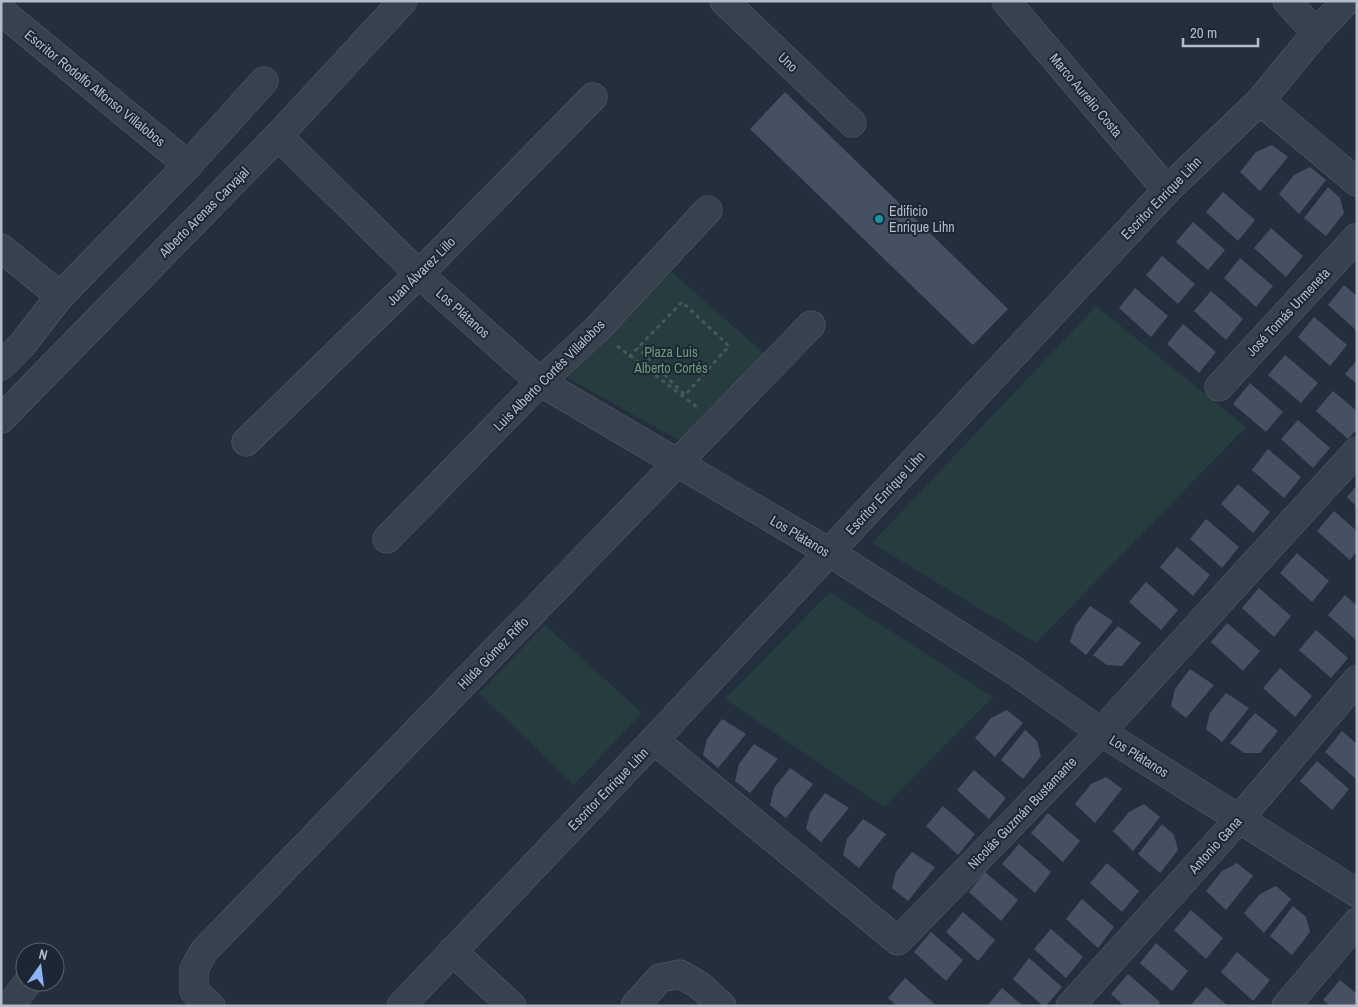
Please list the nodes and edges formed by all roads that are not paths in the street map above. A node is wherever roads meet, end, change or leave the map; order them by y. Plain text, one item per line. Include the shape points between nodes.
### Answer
1 (403, 1) edge
2 (724, 1) edge
3 (1006, 1) edge
4 (1287, 1) edge
5 (1346, 1) edge
6 (1, 11) edge
7 (1316, 33) junction
8 (264, 81) dead end
9 (593, 97) dead end
10 (1260, 101) junction
11 (852, 123) dead end
12 (278, 136) junction
13 (188, 165) junction
14 (1357, 182) edge
15 (1166, 190) junction
16 (708, 210) dead end
17 (1357, 237) edge
18 (1, 248) edge
19 (419, 274) junction
20 (60, 296) junction
21 (811, 325) dead end
22 (1, 366) edge
23 (540, 382) junction
24 (1219, 387) dead end
25 (1, 419) edge
26 (246, 442) dead end
27 (1357, 451) edge
28 (678, 464) junction
29 (387, 538) dead end
30 (829, 552) junction
31 (1357, 680) edge
32 (1101, 732) junction
33 (654, 740) junction
34 (1238, 819) junction
35 (1357, 893) edge
36 (1357, 922) edge
37 (452, 951) junction
38 (20, 992) edge
39 (203, 998) edge
40 (10, 1006) edge
41 (401, 1006) edge
42 (512, 1006) edge
43 (635, 1006) edge
44 (722, 1006) edge
45 (1070, 1006) edge
46 (1286, 1006) edge

1 - 12 street, Alberto Arenas Carvajal
2 - 11 street, Uno
3 - 15 street, Marco Aurelio Costa
4 - 7 street
5 - 7 street, Escritor Enrique Lihn
6 - 13 street, Escritor Rodolfo Alfonso Villalobos
7 - 10 street, Escritor Enrique Lihn
8 - 13 street
9 - 19 street, Juan Álvarez Lillo
10 - 14 street
10 - 15 street, Escritor Enrique Lihn
12 - 19 street, Los Plátanos
12 - 25 street, Alberto Arenas Carvajal
13 - 20 street
15 - 30 street, Escritor Enrique Lihn
16 - 23 street, Luis Alberto Cortés Villalobos via 598,328
17 - 24 street, José Tomás Urmeneta
18 - 20 street
19 - 23 street, Los Plátanos
19 - 26 street, Juan Álvarez Lillo
20 - 22 street via 22,345
21 - 28 street, Hilda Gómez Riffo
23 - 28 street, Los Plátanos
23 - 29 street, Luis Alberto Cortés Villalobos
27 - 32 street, Nicolás Guzmán Bustamante
28 - 30 street, Los Plátanos
28 - 39 street, Hilda Gómez Riffo via 204,951 194,969
30 - 32 street, Los Plátanos via 1015,671
30 - 33 street, Escritor Enrique Lihn
31 - 34 street, Antonio Gana
32 - 33 street, Nicolás Guzmán Bustamante via 898,941
32 - 34 street, Los Plátanos
33 - 37 street, Escritor Enrique Lihn
34 - 35 street, Los Plátanos
34 - 45 street, Antonio Gana
36 - 46 street
37 - 41 street, Escritor Enrique Lihn
37 - 42 street
38 - 40 street
43 - 44 street via 660,978 680,974 699,985

